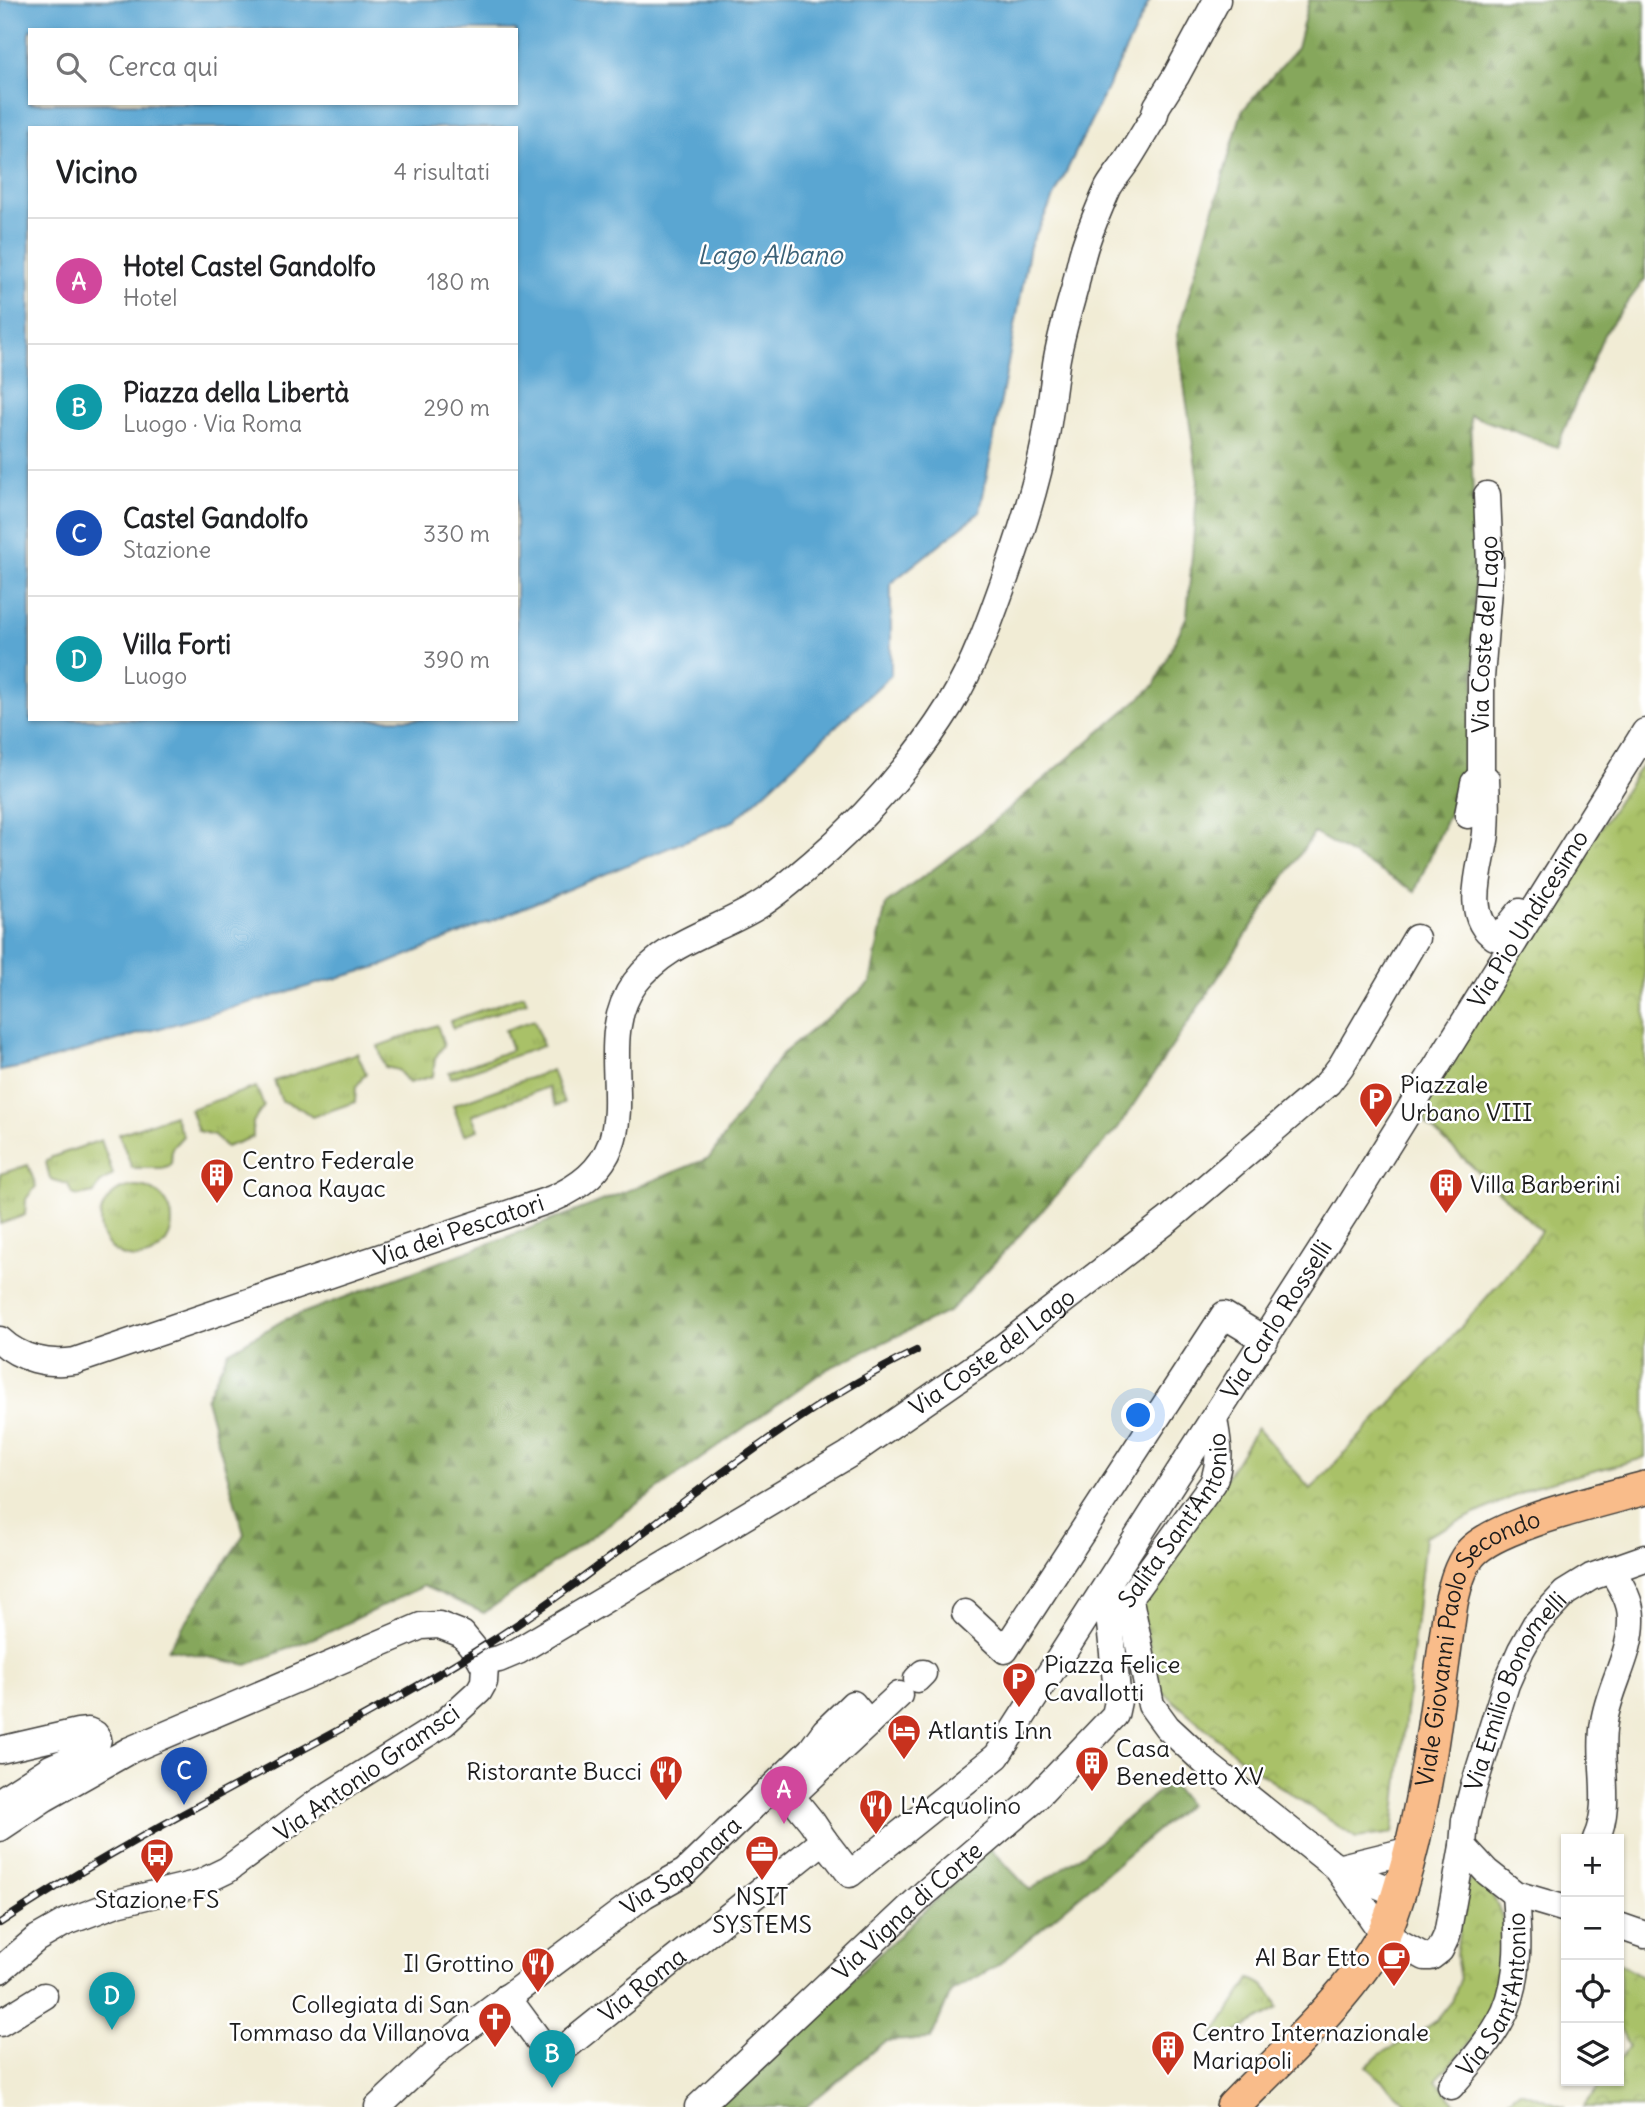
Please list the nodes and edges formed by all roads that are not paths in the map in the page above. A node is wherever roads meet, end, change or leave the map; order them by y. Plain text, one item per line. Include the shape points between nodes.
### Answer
1 (1217, 0) edge
2 (1487, 495) dead end
3 (1645, 732) edge
4 (1481, 776) junction
5 (1468, 815) dead end
6 (1539, 900) junction
7 (1416, 938) dead end
8 (1362, 1187) joint
9 (0, 1340) edge
10 (1265, 1340) junction
11 (1214, 1419) junction
12 (1645, 1488) edge
13 (1645, 1558) edge
14 (1611, 1569) junction
15 (1129, 1595) junction
16 (965, 1613) dead end
17 (483, 1662) junction
18 (913, 1683) dead end
19 (869, 1723) junction
20 (0, 1750) edge
21 (0, 1801) edge
22 (0, 1828) edge
23 (1597, 1834) edge
24 (824, 1840) junction
25 (1463, 1846) junction
26 (1411, 1850) junction
27 (1337, 1868) junction
28 (1399, 1894) junction
29 (1515, 1894) junction
30 (1561, 1908) edge
31 (1624, 1928) edge
32 (1383, 1934) junction
33 (1645, 1935) edge
34 (0, 1970) edge
35 (44, 1996) dead end
36 (507, 1997) junction
37 (0, 2023) edge
38 (1451, 2086) dead end
39 (378, 2107) edge
40 (698, 2107) edge
41 (1233, 2107) edge

1 - 9 street, Via dei Pescatori via 1154,117 1109,187 1085,246 1025,524 986,634 961,685 919,751 884,795 834,845 754,909 675,946 634,985 618,1035 614,1133 592,1174 552,1199 75,1361 37,1360
2 - 4 street, Via Coste del Lago via 1490,564 1481,678
3 - 6 street, Via Pio Undicesimo
4 - 5 street, Via Coste del Lago via 1474,783
4 - 6 street, Via Coste del Lago via 1486,779 1487,817 1476,894 1483,923 1491,935 1499,936 1521,911
6 - 8 street, Via Pio Undicesimo
7 - 17 street, Via Coste del Lago via 1328,1083 1168,1220 998,1351 848,1455 517,1651
8 - 10 street, Via Carlo Rosselli
10 - 11 street, Via Carlo Rosselli
10 - 16 street via 1224,1315 1005,1650
11 - 15 street, Salita Sant'Antonio via 1221,1456 1213,1483
11 - 24 street, Via Carlo Rosselli via 993,1760 850,1874
12 - 26 main road, Viale Giovanni Paolo Secondo via 1509,1529 1487,1540 1467,1559 1451,1603
13 - 14 street, Via Emilio Bonomelli
14 - 23 street via 1625,1593 1631,1626 1603,1724 1604,1810
14 - 25 street, Via Emilio Bonomelli via 1558,1598 1521,1650 1480,1764
15 - 27 street, Salita Sant'Antonio via 1151,1705 1167,1727 1219,1775
15 - 40 street, Via Vigna di Corte via 1110,1624 1118,1701 1115,1715 1033,1801 925,1893
17 - 22 street via 462,1634 439,1625 421,1626 130,1750
17 - 34 street, Via Antonio Gramsci via 484,1682 479,1691 444,1723 318,1802 238,1863 200,1883 136,1897 64,1923 36,1939
18 - 19 street
19 - 24 street via 791,1796
19 - 36 street, Via Saponara via 853,1704 685,1872 645,1895
20 - 21 street via 78,1732 88,1731 98,1739 90,1751 51,1768
24 - 36 street, Via Roma via 552,2058
25 - 29 street
25 - 32 street, Via Emilio Bonomelli via 1447,1935 1440,1950 1425,1957
26 - 27 street
26 - 28 main road, Viale Giovanni Paolo Secondo
27 - 28 street, Salita Sant'Antonio
27 - 32 street, Salita Sant'Antonio
28 - 32 main road, Viale Giovanni Paolo Secondo
29 - 30 street
29 - 38 street, Via Sant'Antonio via 1517,1950 1508,2003 1491,2034
31 - 33 street
32 - 41 main road, Viale Giovanni Paolo Secondo via 1340,1994
35 - 37 street
36 - 39 street via 444,2045

